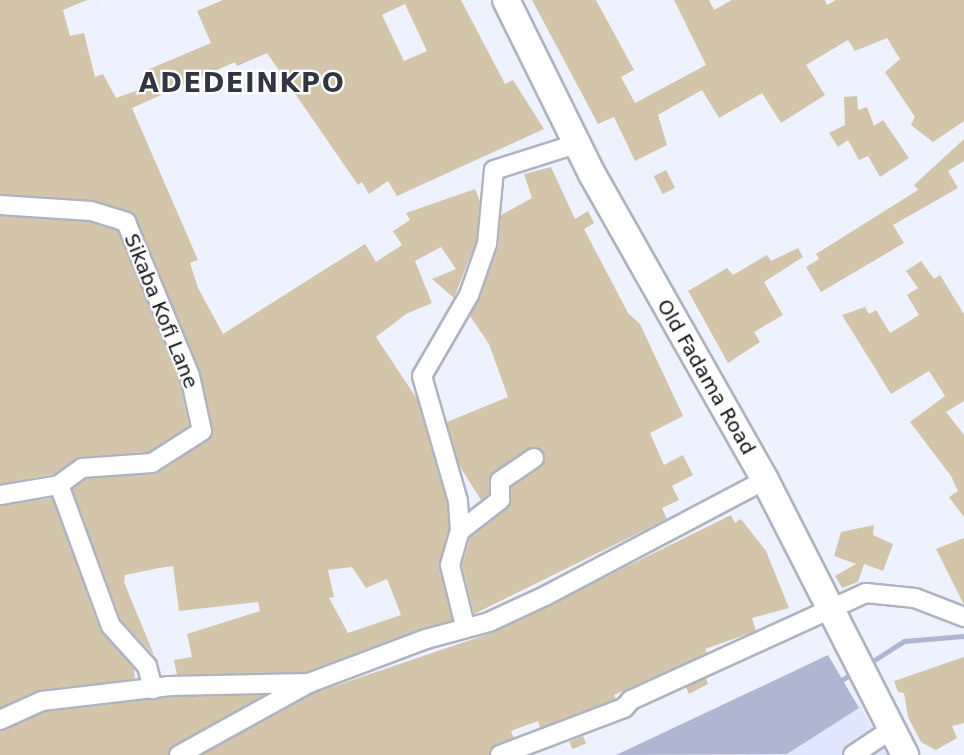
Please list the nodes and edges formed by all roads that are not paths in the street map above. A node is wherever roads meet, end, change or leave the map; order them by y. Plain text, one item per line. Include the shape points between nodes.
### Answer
1 (506, 0) edge
2 (576, 144) junction
3 (0, 205) edge
4 (534, 458) dead end
5 (765, 480) junction
6 (59, 485) junction
7 (0, 495) edge
8 (460, 531) junction
9 (831, 610) junction
10 (964, 617) edge
11 (465, 626) junction
12 (309, 683) junction
13 (153, 689) junction
14 (0, 720) edge
15 (892, 729) junction
16 (178, 755) edge
17 (500, 755) edge
18 (853, 755) edge
19 (905, 755) edge

1 - 2 street, Old Fadama Road
2 - 5 street, Old Fadama Road
2 - 8 street via 494,170 487,244 469,295 422,376 424,395 451,462
3 - 6 street, Sikaba Kofi Lane via 116,216 132,232 201,415 202,431 152,463 82,468
4 - 8 street via 500,481 500,500
5 - 9 street, Old Fadama Road
5 - 11 street via 545,596 489,622
6 - 7 street
6 - 13 street via 111,626 147,666
8 - 11 street via 450,565
9 - 10 street via 866,593 892,594
9 - 15 street, Old Fadama Road
9 - 17 street via 631,700 624,708
11 - 12 street
12 - 13 street
12 - 16 street
13 - 14 street via 42,701
15 - 18 street
15 - 19 street, Old Fadama Road

